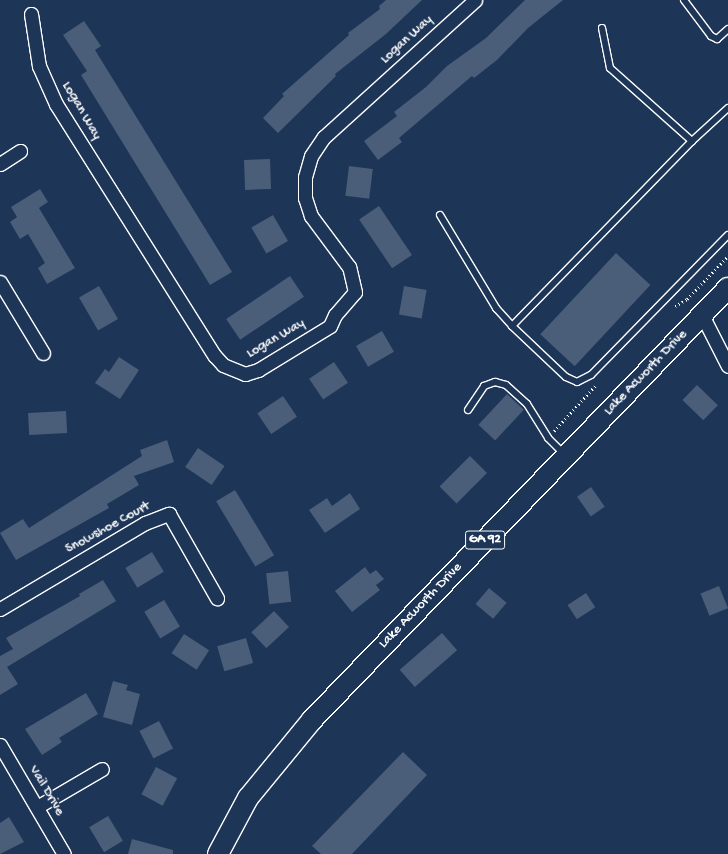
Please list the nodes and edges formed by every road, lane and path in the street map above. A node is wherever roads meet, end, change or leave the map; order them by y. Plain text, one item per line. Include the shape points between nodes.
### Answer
1 (476, 0) edge
2 (684, 0) edge
3 (31, 14) dead end
4 (602, 28) dead end
5 (728, 29) edge
6 (728, 108) edge
7 (692, 141) junction
8 (20, 151) dead end
9 (0, 164) edge
10 (440, 215) dead end
11 (728, 235) edge
12 (0, 282) edge
13 (728, 288) edge
14 (702, 315) junction
15 (512, 326) junction
16 (43, 353) dead end
17 (728, 366) edge
18 (468, 410) dead end
19 (566, 456) junction
20 (217, 598) dead end
21 (0, 609) edge
22 (0, 745) edge
23 (102, 769) dead end
24 (37, 807) junction
25 (64, 854) edge
26 (218, 854) edge

1 - 3 street, Logan Way via 324,137 311,156 305,177 305,198 311,216 349,267 355,292 335,315 330,326 258,370 245,374 228,368 215,356 56,104 39,66
2 - 5 lane via 711,36 718,39
4 - 7 lane via 610,68
6 - 7 lane
7 - 15 lane
8 - 9 street
10 - 15 lane via 496,308
11 - 15 lane via 590,375 577,382 566,377
12 - 16 street
13 - 14 main road, Lake Acworth Drive / GA 92
14 - 17 street
14 - 19 main road, Lake Acworth Drive / GA 92
18 - 19 lane via 484,386 495,382 506,385 527,404 548,438
19 - 26 main road, Lake Acworth Drive / GA 92 via 283,753 236,816
20 - 21 street, Snowshoe Court via 169,514 145,523
22 - 24 street, Vail Drive
23 - 24 street
24 - 25 street, Vail Drive

